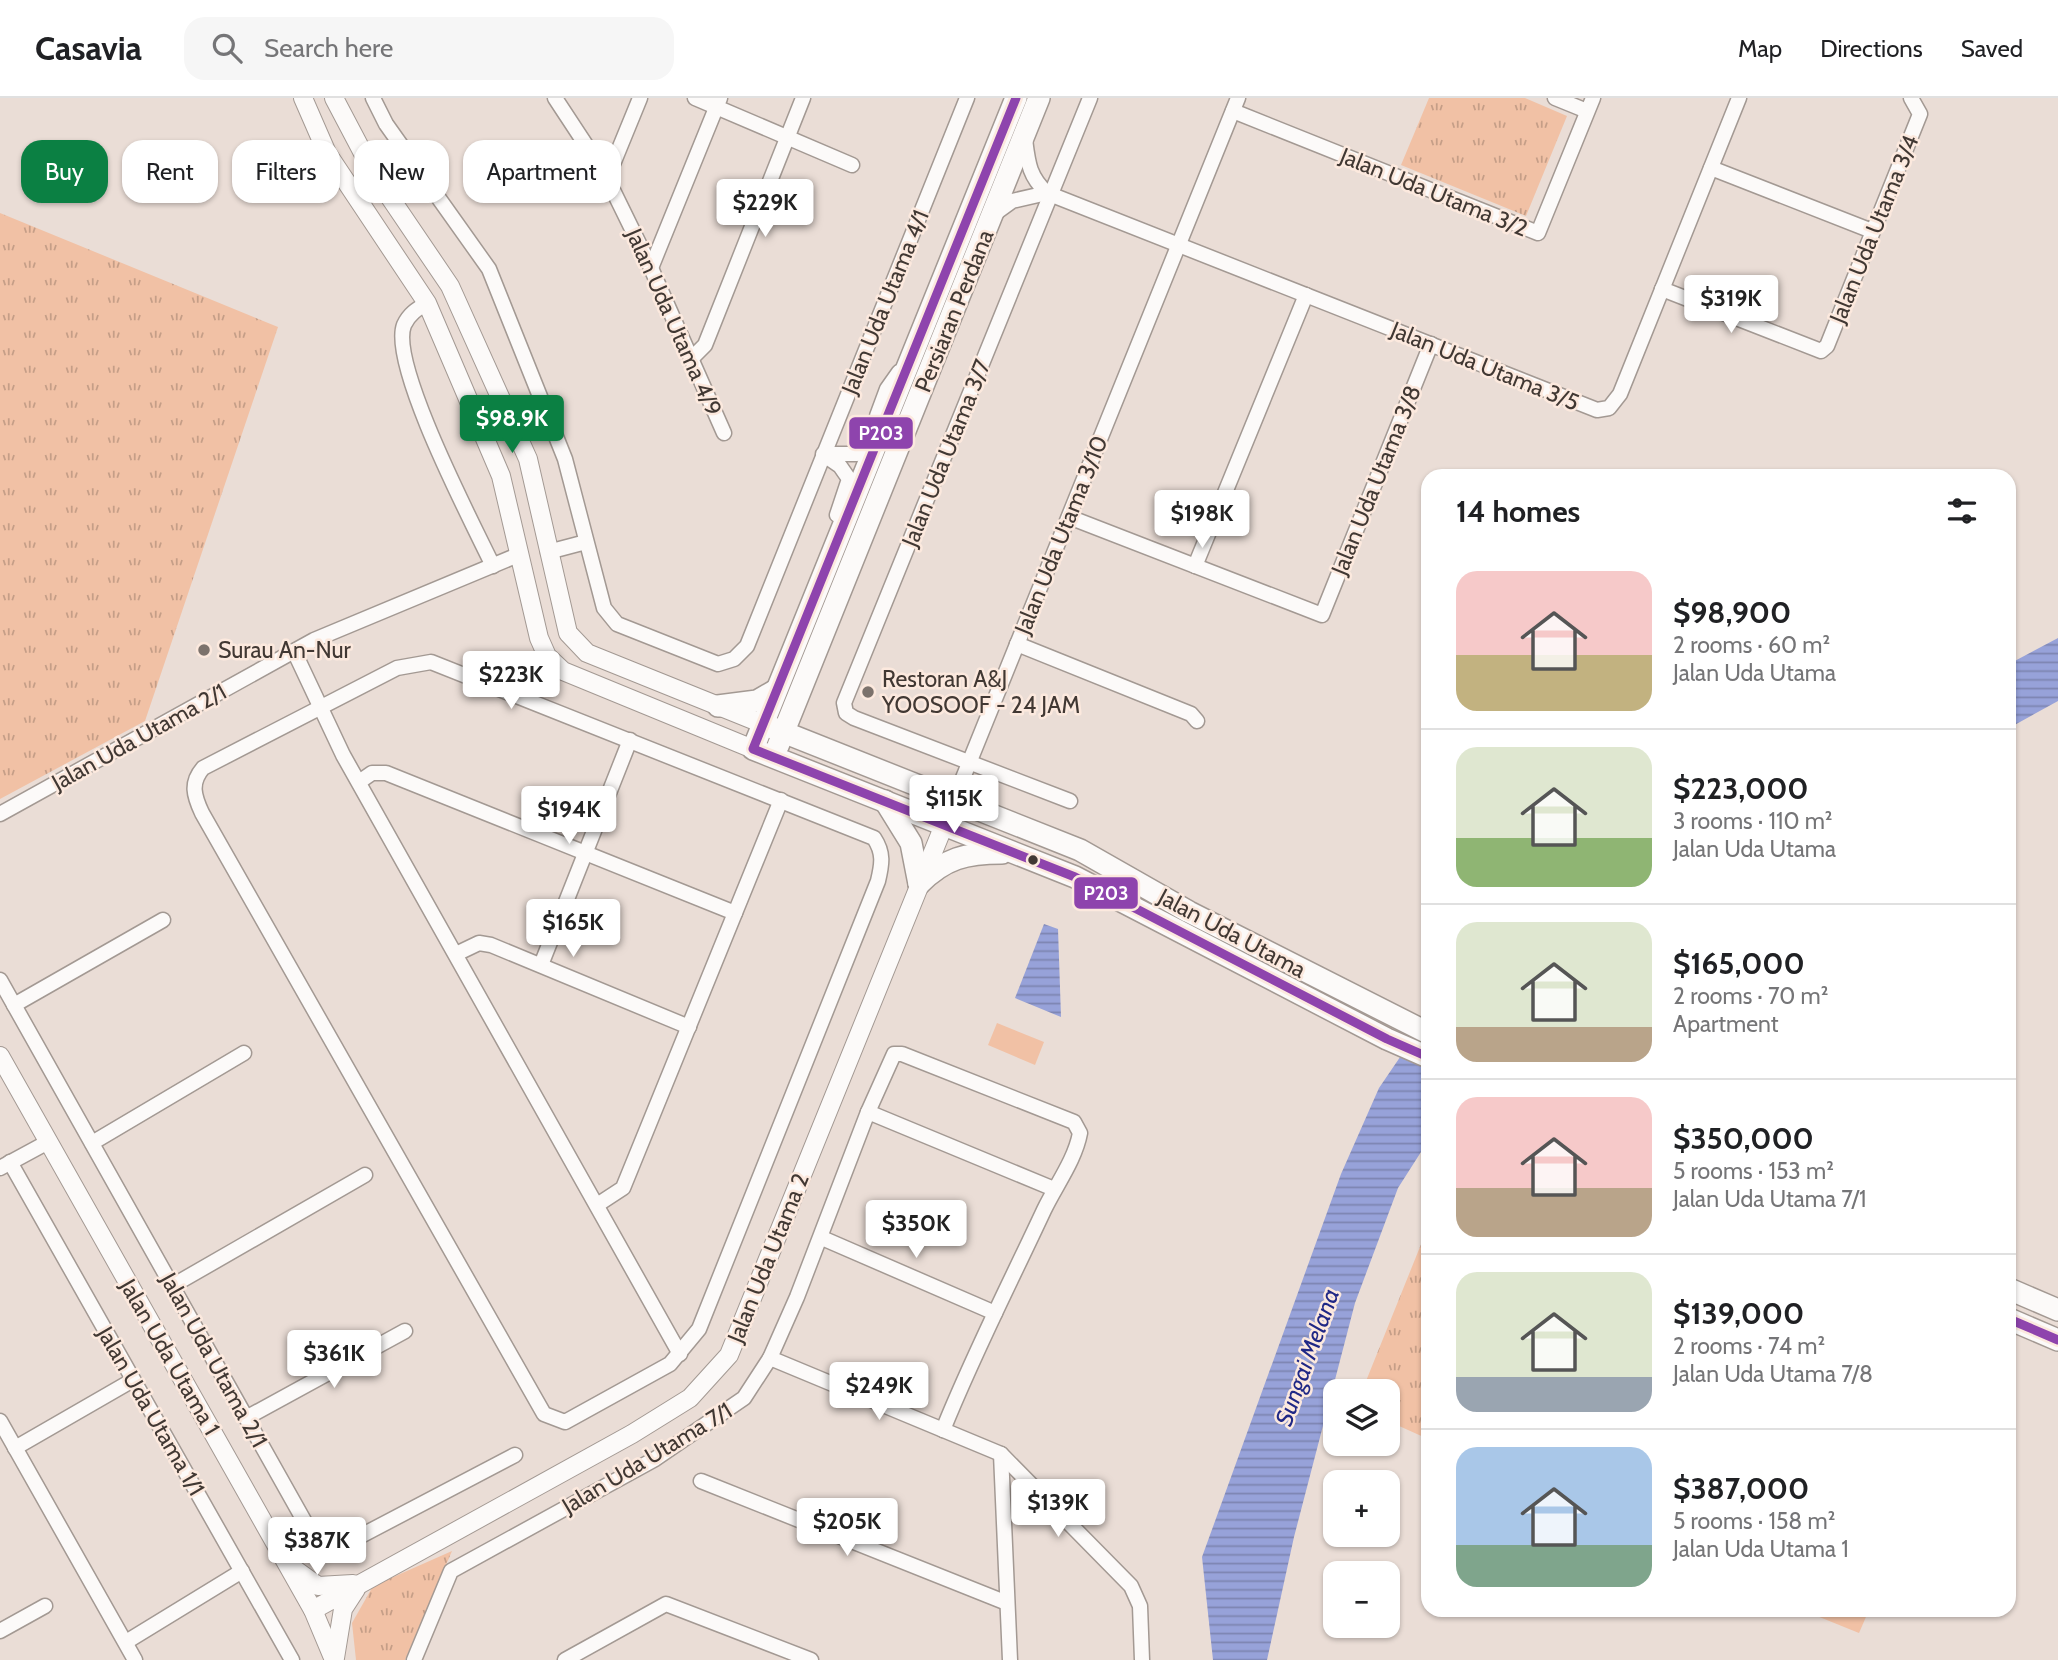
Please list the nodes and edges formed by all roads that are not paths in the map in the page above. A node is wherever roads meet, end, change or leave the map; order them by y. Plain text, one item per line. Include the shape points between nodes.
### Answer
1 (303, 98) edge
2 (334, 98) edge
3 (373, 98) edge
4 (555, 98) edge
5 (640, 98) edge
6 (695, 98) edge
7 (803, 98) edge
8 (967, 98) edge
9 (1016, 98) edge
10 (1039, 98) edge
11 (1090, 98) edge
12 (1556, 98) edge
13 (1739, 98) edge
14 (1911, 98) edge
15 (719, 103) edge
16 (1236, 104) edge
17 (1590, 104) edge
18 (1024, 134) junction
19 (787, 137) junction
20 (583, 140) edge
21 (621, 144) edge
22 (852, 165) dead end
23 (1711, 168) junction
24 (1049, 194) junction
25 (619, 203) edge
26 (992, 215) junction
27 (1872, 231) junction
28 (1179, 245) junction
29 (651, 268) junction
30 (1662, 289) junction
31 (1306, 295) junction
32 (426, 303) junction
33 (1430, 344) junction
34 (692, 358) junction
35 (910, 361) junction
36 (724, 433) dead end
37 (822, 454) junction
38 (1069, 517) junction
39 (586, 542) junction
40 (548, 552) junction
41 (518, 555) junction
42 (493, 566) junction
43 (1195, 566) junction
44 (825, 570) junction
45 (1017, 644) junction
46 (294, 651) junction
47 (776, 690) junction
48 (797, 701) junction
49 (718, 706) junction
50 (321, 707) junction
51 (1197, 721) dead end
52 (763, 724) junction
53 (784, 732) junction
54 (630, 740) junction
55 (753, 749) junction
56 (825, 749) junction
57 (774, 757) junction
58 (969, 763) junction
59 (359, 782) junction
60 (781, 800) junction
61 (885, 801) junction
62 (954, 801) junction
63 (1070, 801) dead end
64 (0, 814) edge
65 (944, 825) junction
66 (585, 853) junction
67 (1014, 853) junction
68 (919, 884) junction
69 (735, 913) junction
70 (163, 920) dead end
71 (456, 954) junction
72 (541, 965) junction
73 (0, 980) edge
74 (14, 1005) junction
75 (689, 1027) junction
76 (1421, 1030) edge
77 (244, 1053) dead end
78 (1421, 1054) edge
79 (0, 1056) edge
80 (868, 1112) junction
81 (48, 1142) junction
82 (92, 1143) junction
83 (5, 1165) edge
84 (365, 1175) dead end
85 (1054, 1189) junction
86 (597, 1205) junction
87 (822, 1238) junction
88 (172, 1286) junction
89 (2016, 1292) edge
90 (2058, 1310) edge
91 (995, 1313) junction
92 (2016, 1322) edge
93 (405, 1331) dead end
94 (2058, 1340) edge
95 (680, 1354) junction
96 (770, 1357) junction
97 (134, 1380) junction
98 (246, 1418) junction
99 (0, 1421) edge
100 (943, 1430) junction
101 (15, 1448) junction
102 (1001, 1454) junction
103 (516, 1455) dead end
104 (701, 1481) dead end
105 (287, 1563) junction
106 (242, 1571) junction
107 (360, 1584) junction
108 (1007, 1603) junction
109 (45, 1606) dead end
110 (313, 1610) junction
111 (0, 1631) edge
112 (126, 1642) junction
113 (135, 1660) edge
114 (292, 1660) edge
115 (334, 1660) edge
116 (414, 1660) edge
117 (565, 1660) edge
118 (811, 1660) edge
119 (1010, 1660) edge
120 (1142, 1660) edge

1 - 32 street, Jalan Uda Utama via 327,153
2 - 40 street, Jalan Uda Utama via 374,174 450,286 528,459
3 - 39 street via 386,124 489,269 565,459
4 - 20 street, Jalan Uda Utama 4/9
5 - 21 street
6 - 15 street
7 - 19 street
8 - 37 street, Jalan Uda Utama 4/1
9 - 35 main road, Persiaran Perdana
10 - 18 main road, Persiaran Perdana
11 - 24 street
12 - 17 street
13 - 23 street, Jalan Uda Utama 3/5
14 - 27 street, Jalan Uda Utama 3/4 via 1920,114
15 - 19 street
15 - 29 street
16 - 17 street, Jalan Uda Utama 3/2 via 1538,233
16 - 28 street, Jalan Uda Utama 3/10
18 - 24 street via 1032,180
18 - 26 main road, Persiaran Perdana
19 - 22 street
19 - 34 street via 705,345
23 - 27 street
23 - 30 street, Jalan Uda Utama 3/5
24 - 26 street via 1012,201
24 - 28 street, Jalan Uda Utama 3/5
24 - 58 street, Jalan Uda Utama 3/7 via 844,703 845,713
25 - 29 street, Jalan Uda Utama 4/9
26 - 48 main road, Persiaran Perdana
27 - 30 street, Jalan Uda Utama 3/4 via 1827,346 1821,351
28 - 31 street, Jalan Uda Utama 3/5
28 - 38 street, Jalan Uda Utama 3/10
29 - 34 street, Jalan Uda Utama 4/9
30 - 33 street, Jalan Uda Utama 3/5 via 1620,394 1609,408 1597,410
31 - 33 street, Jalan Uda Utama 3/5
31 - 43 street
32 - 41 street, Jalan Uda Utama via 500,476
32 - 42 street via 412,312 403,327 403,351 426,422
33 - 43 street, Jalan Uda Utama 3/8 via 1322,615
34 - 36 street, Jalan Uda Utama 4/9
35 - 37 street via 893,377 863,450
35 - 44 main road, Persiaran Perdana
37 - 39 street, Jalan Uda Utama 4/1 via 747,646 734,659 718,664 617,624 604,608
37 - 44 street via 849,479 830,534
38 - 43 street
38 - 45 street, Jalan Uda Utama 3/10
39 - 40 street
40 - 49 street, Jalan Uda Utama via 562,614 577,645
41 - 42 street, Jalan Uda Utama 2/1
41 - 55 street, Jalan Uda Utama via 539,638 547,656 564,671
42 - 46 street, Jalan Uda Utama 2/1
44 - 47 main road, Persiaran Perdana
45 - 51 street via 1191,714
45 - 58 street, Jalan Uda Utama 3/10
46 - 50 street
46 - 64 street, Jalan Uda Utama 2/1
47 - 49 main road via 757,701
47 - 52 main road, Persiaran Perdana
48 - 53 main road, Persiaran Perdana
48 - 56 main road via 810,735
49 - 52 street, Jalan Uda Utama
50 - 54 street via 397,668 431,662
50 - 59 street
50 - 95 street via 203,768 193,790 202,813 544,1414 552,1420 571,1420
52 - 53 main road, Jalan Uda Utama
52 - 55 main road, Persiaran Perdana
53 - 56 main road, Jalan Uda Utama
53 - 57 main road, Persiaran Perdana
54 - 60 street
54 - 66 street
55 - 57 main road, Jalan Uda Utama
56 - 62 main road, Jalan Uda Utama
57 - 61 main road, Jalan Uda Utama
58 - 62 street, Jalan Uda Utama 3/10
58 - 63 street
59 - 66 street via 372,772 386,773
59 - 71 street
60 - 69 street
60 - 95 street via 874,838 881,848 882,864 699,1329
61 - 65 main road, Jalan Uda Utama
61 - 68 main road via 911,843
62 - 65 street, Jalan Uda Utama 3/10
62 - 76 main road, Jalan Uda Utama via 1080,850 1189,912
65 - 67 main road, Jalan Uda Utama
65 - 68 street, Jalan Uda Utama 2
66 - 69 street
66 - 72 street
67 - 68 main road via 959,855
67 - 78 main road, Jalan Uda Utama via 1075,877
68 - 107 street, Jalan Uda Utama 2 via 729,1355 690,1398 632,1434
69 - 75 street
70 - 74 street
71 - 72 street via 478,943
71 - 86 street
72 - 75 street
73 - 74 street, Jalan Uda Utama 2/1
74 - 82 street, Jalan Uda Utama 2/1
75 - 86 street via 623,1188
77 - 82 street
79 - 81 street, Jalan Uda Utama 1
80 - 85 street
80 - 85 street, Jalan Uda Utama 7/1 via 894,1054 902,1054 1074,1122 1080,1133 1077,1148
80 - 87 street, Jalan Uda Utama 7/1
81 - 83 street, Jalan Uda Utama 1/1
81 - 105 street, Jalan Uda Utama 1
82 - 88 street, Jalan Uda Utama 2/1
83 - 97 street, Jalan Uda Utama 1/1
84 - 88 street
85 - 91 street
86 - 95 street
87 - 91 street
87 - 96 street, Jalan Uda Utama 7/1
88 - 98 street, Jalan Uda Utama 2/1
89 - 90 main road
91 - 100 street
92 - 94 main road
93 - 98 street
96 - 100 street
96 - 116 street, Jalan Uda Utama 7/1 via 744,1398 729,1411 655,1459 451,1571
97 - 101 street
97 - 106 street, Jalan Uda Utama 1/1
98 - 103 street, Jalan Uda Utama 2/1 via 320,1549 332,1551
99 - 101 street
100 - 102 street
101 - 112 street
102 - 108 street
102 - 120 street via 1131,1586 1140,1606
104 - 108 street
105 - 107 street via 318,1586
105 - 110 street, Jalan Uda Utama 1
106 - 112 street
106 - 114 street, Jalan Uda Utama 1/1
107 - 110 street, Jalan Uda Utama 2
107 - 115 street via 342,1609
108 - 119 street
109 - 111 street
110 - 115 street, Jalan Uda Utama 1
112 - 113 street
117 - 118 street via 666,1604

